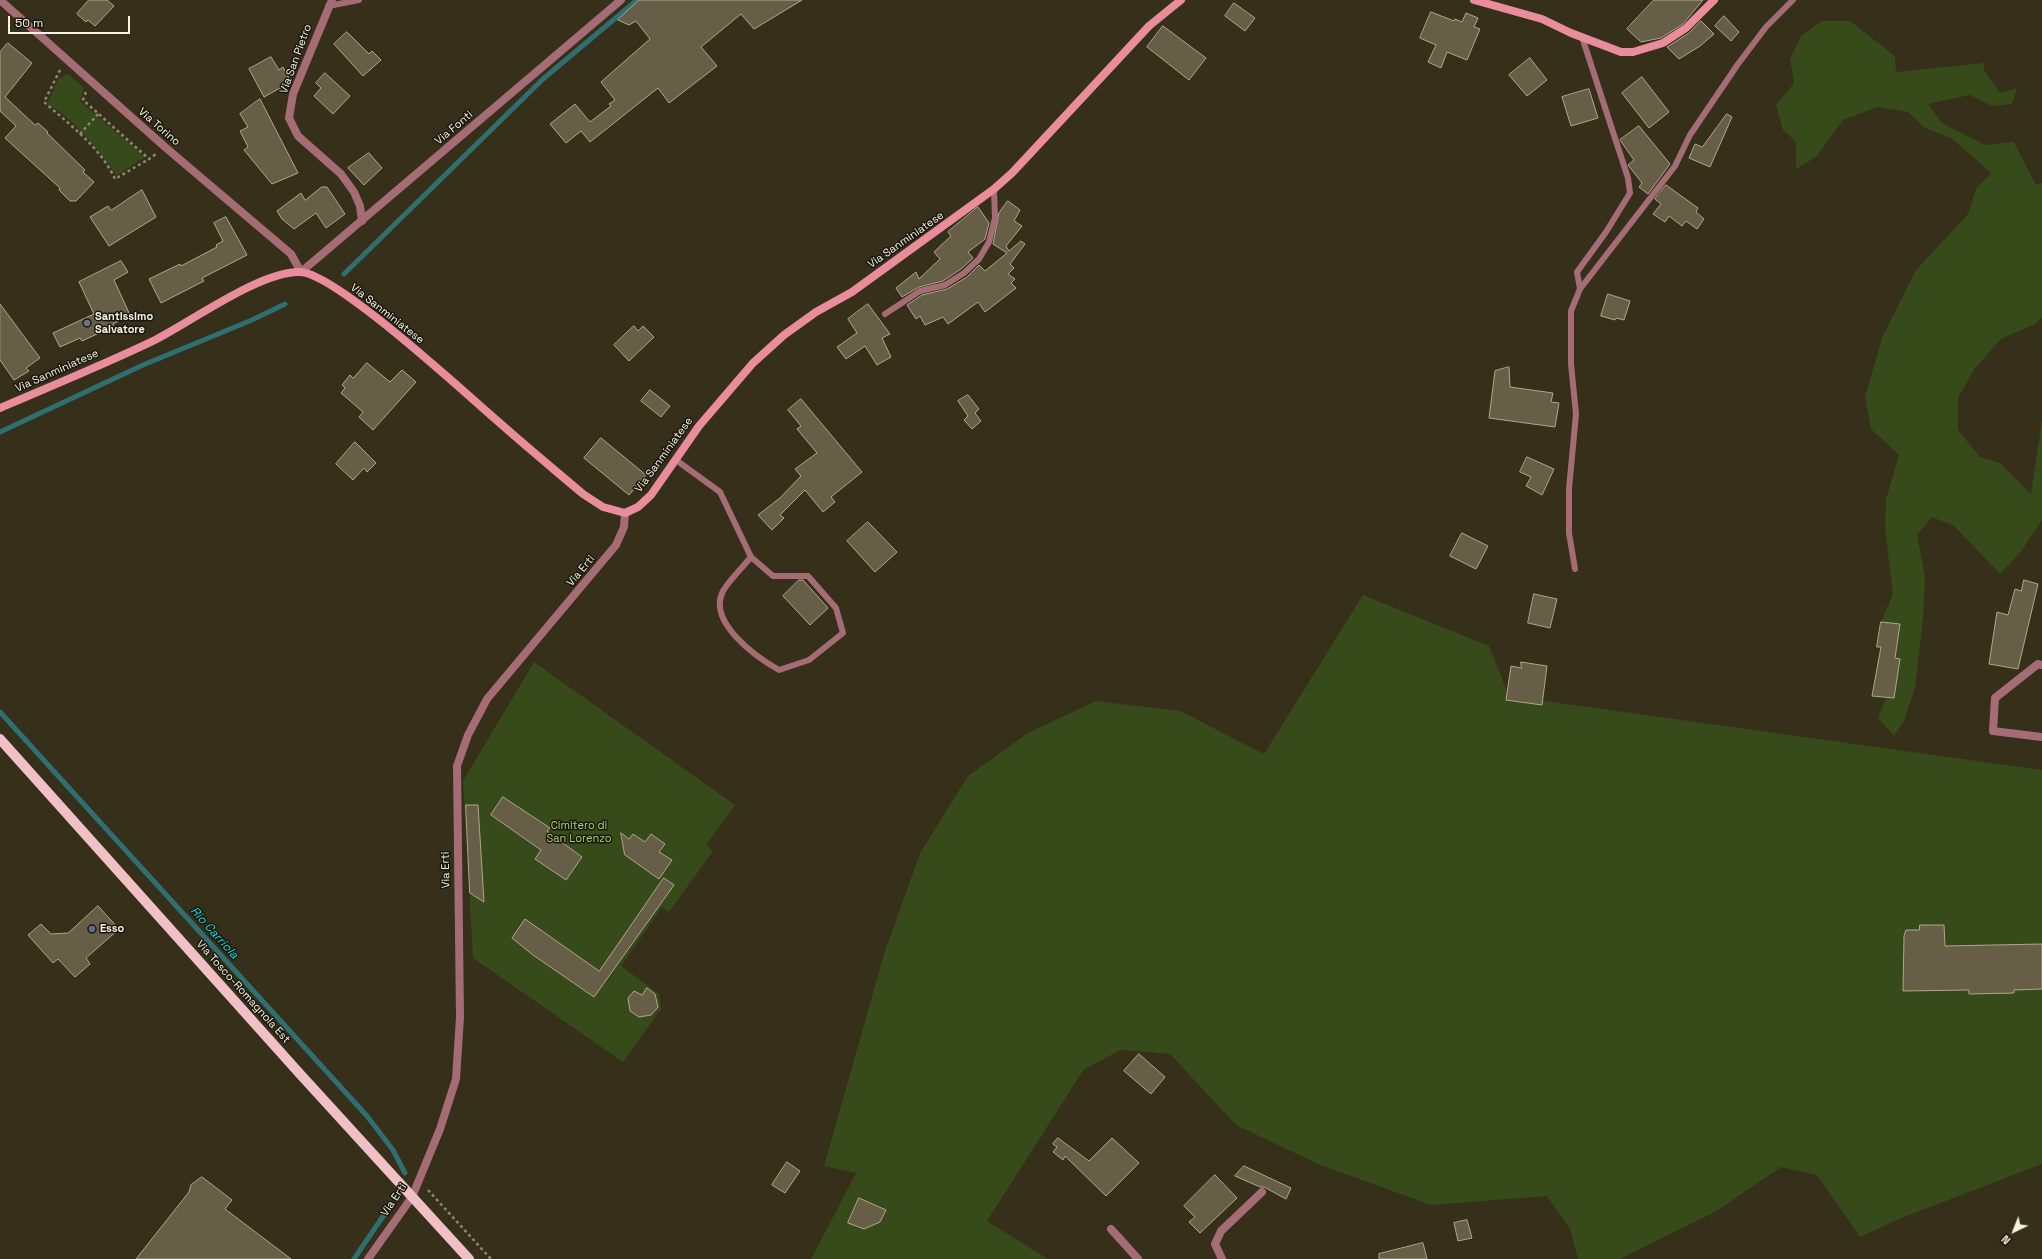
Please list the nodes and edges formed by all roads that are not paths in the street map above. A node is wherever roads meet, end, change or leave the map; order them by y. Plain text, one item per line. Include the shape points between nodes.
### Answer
1 (0, 0) edge
2 (359, 0) edge
3 (620, 0) edge
4 (1180, 0) edge
5 (1474, 0) edge
6 (1714, 0) edge
7 (1793, 0) edge
8 (330, 3) edge
9 (1582, 37) junction
10 (994, 189) junction
11 (362, 221) junction
12 (301, 272) junction
13 (1580, 289) junction
14 (885, 314) dead end
15 (0, 408) edge
16 (676, 460) junction
17 (625, 513) junction
18 (751, 557) junction
19 (1575, 569) dead end
20 (2042, 665) edge
21 (2042, 737) edge
22 (0, 739) edge
23 (1262, 1192) dead end
24 (412, 1196) junction
25 (1111, 1229) dead end
26 (368, 1259) edge
27 (469, 1259) edge
28 (1138, 1259) edge
29 (1222, 1259) edge

1 - 12 street, Via Torino via 164,147 291,254
2 - 8 lane
3 - 11 street, Via Fonti
4 - 10 main road, Via Sanminiatese via 1149,26 1012,173
5 - 9 main road via 1542,19
6 - 9 main road via 1686,28 1662,43 1633,52 1621,52
7 - 13 lane via 1766,27 1738,64 1690,135 1675,166
8 - 11 street, Via San Pietro via 293,94 289,118 298,136 341,174 354,192 360,206
9 - 13 lane via 1628,178 1630,193 1577,272
10 - 14 lane via 995,218 989,242 979,259 964,273 945,285 920,291
10 - 16 main road, Via Sanminiatese via 852,292 816,312 784,335 753,363 723,397
11 - 12 street, Via Fonti
12 - 15 main road, Via Sanminiatese via 286,274 248,288 153,340
12 - 17 main road, Via Sanminiatese via 321,278 347,296 428,360 583,494 603,507
13 - 19 lane via 1571,312 1571,364 1576,414 1569,489 1569,533
16 - 17 main road, Via Sanminiatese via 651,496 638,508
16 - 18 lane via 720,492
17 - 24 street, Via Erti via 624,527 616,545 487,699 468,735 457,766 460,1017 456,1080 440,1129
18 - 18 lane via 773,576 808,576 836,608 843,633 809,660 779,670 758,659 736,639 720,611 723,591
20 - 21 street via 2038,664 1995,698 1993,731
22 - 24 main road, Via Tosco-Romagnola Est
23 - 29 street via 1221,1231 1215,1244
24 - 26 street, Via Erti
24 - 27 main road, Via Tosco-Romagnola Est
25 - 28 street

